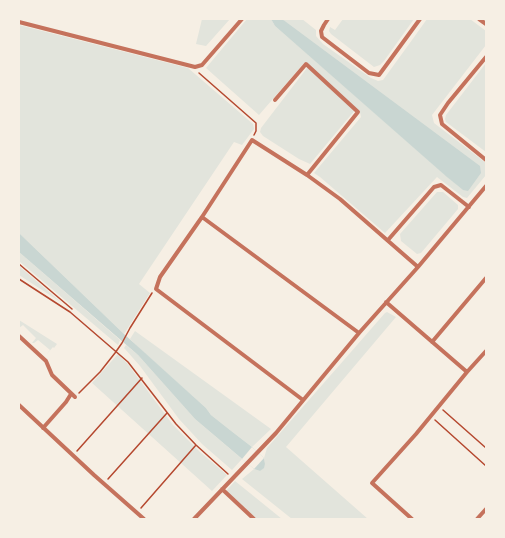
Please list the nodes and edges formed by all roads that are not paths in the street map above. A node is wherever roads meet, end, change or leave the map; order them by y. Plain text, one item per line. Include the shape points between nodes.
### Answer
1 (242, 19) edge
2 (328, 19) edge
3 (420, 19) edge
4 (479, 19) edge
5 (19, 22) edge
6 (486, 24) edge
7 (486, 57) edge
8 (275, 100) dead end
9 (486, 160) edge
10 (307, 175) junction
11 (486, 186) edge
12 (469, 207) junction
13 (202, 217) junction
14 (388, 240) junction
15 (418, 267) junction
16 (486, 278) edge
17 (386, 302) junction
18 (359, 333) junction
19 (19, 336) edge
20 (432, 342) junction
21 (486, 351) edge
22 (467, 372) junction
23 (303, 400) junction
24 (19, 405) edge
25 (43, 428) junction
26 (222, 490) junction
27 (486, 509) edge
28 (144, 519) edge
29 (194, 519) edge
30 (254, 519) edge
31 (412, 519) edge
32 (477, 519) edge

1 - 5 street via 202,65 195,67
2 - 3 street via 321,31 322,37 369,73 379,75
4 - 6 street
7 - 9 street via 440,115 442,124
8 - 10 street via 306,64 358,112
10 - 13 street via 252,140
10 - 14 street
11 - 12 street
12 - 14 street via 441,186 434,187
12 - 15 street
13 - 18 street
13 - 23 street via 160,277 156,289
14 - 15 street
15 - 17 street
16 - 20 street
17 - 18 street
17 - 20 street
18 - 23 street
19 - 25 street via 46,361 52,376 73,396
20 - 22 street
21 - 22 street
22 - 31 street via 372,483
23 - 26 street
24 - 25 street
25 - 28 street
26 - 29 street
26 - 30 street
27 - 32 street

